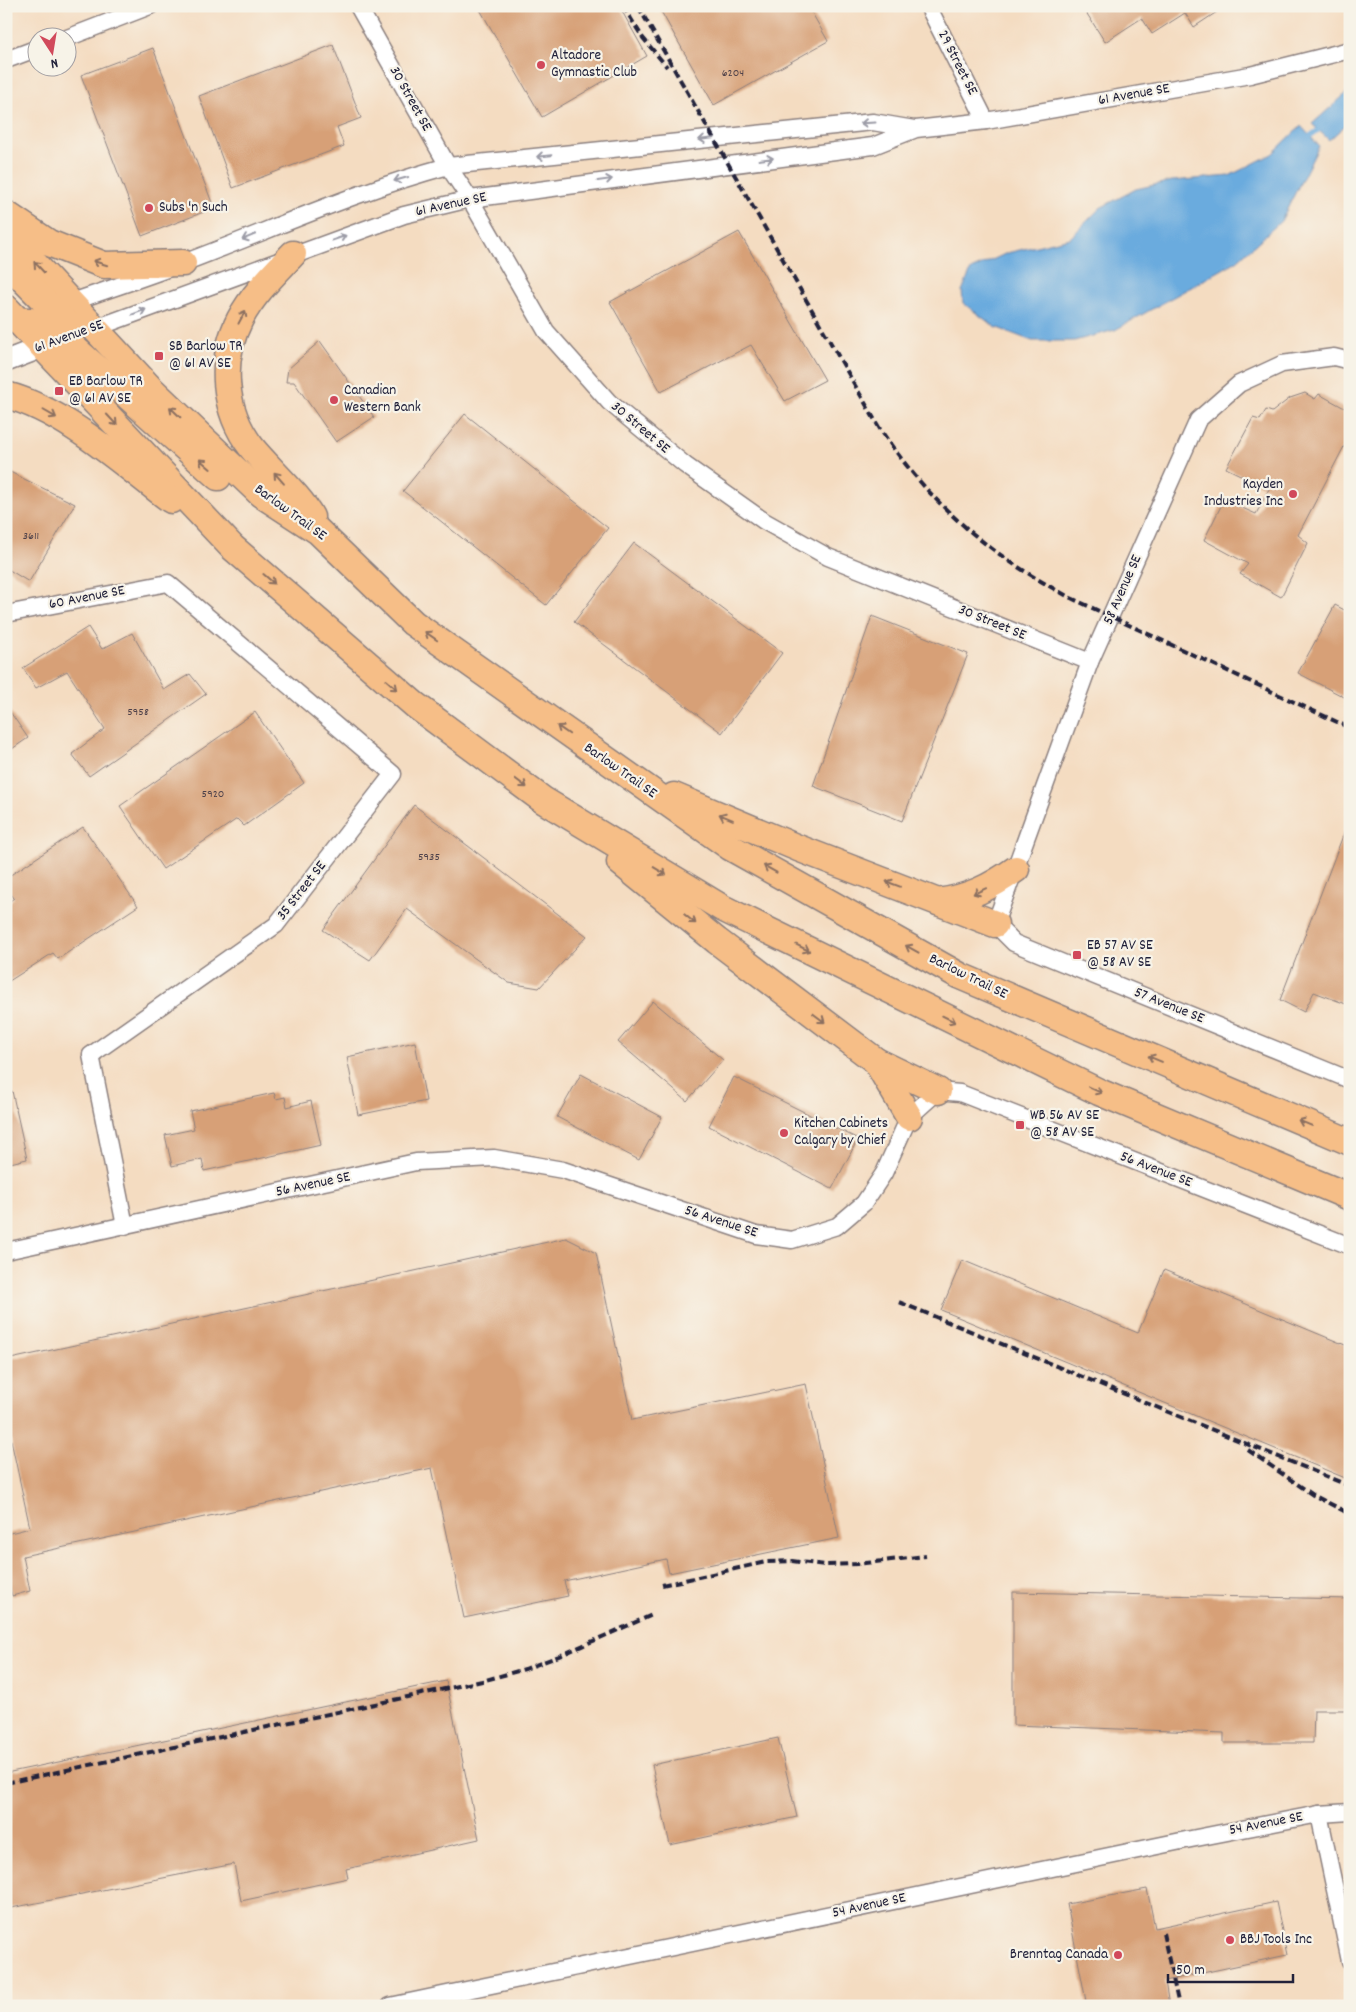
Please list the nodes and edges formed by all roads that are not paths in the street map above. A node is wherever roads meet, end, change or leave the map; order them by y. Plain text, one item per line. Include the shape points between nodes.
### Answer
1 (150, 6) edge
2 (358, 6) edge
3 (928, 6) edge
4 (78, 34) edge
5 (1350, 50) edge
6 (28, 52) edge
7 (6, 60) edge
8 (986, 121) junction
9 (916, 129) junction
10 (448, 166) junction
11 (470, 199) junction
12 (6, 214) edge
13 (6, 233) edge
14 (293, 254) junction
15 (6, 262) edge
16 (183, 263) junction
17 (62, 306) junction
18 (10, 318) edge
19 (93, 329) junction
20 (53, 343) junction
21 (6, 361) edge
22 (1350, 361) edge
23 (6, 395) edge
24 (261, 494) junction
25 (318, 531) junction
26 (232, 547) junction
27 (168, 583) joint
28 (6, 614) edge
29 (1090, 662) junction
30 (631, 779) junction
31 (543, 800) junction
32 (1016, 869) junction
33 (938, 902) junction
34 (995, 924) junction
35 (876, 1061) junction
36 (1350, 1080) edge
37 (938, 1091) junction
38 (909, 1117) junction
39 (1350, 1142) edge
40 (1350, 1197) edge
41 (125, 1226) junction
42 (1350, 1246) edge
43 (6, 1251) edge
44 (1350, 1812) edge
45 (1318, 1814) junction
46 (1350, 1961) edge
47 (390, 2006) edge

1 - 4 street
2 - 10 street, 30 Street SE
3 - 8 street, 29 Street SE
5 - 8 street, 61 Avenue SE via 1250,75
6 - 7 street
8 - 9 street, 61 Avenue SE
9 -> 10 street, 61 Avenue SE via 873,122
11 -> 9 street, 61 Avenue SE via 873,146
10 - 11 street, 30 Street SE
10 -> 16 street, 61 Avenue SE via 343,199
14 -> 11 street, 61 Avenue SE via 404,215
11 - 29 street, 30 Street SE via 546,331 608,402 685,465 764,521 828,557
16 -> 12 main road via 104,265 49,242
17 -> 13 main road, Barlow Trail SE
19 -> 14 street, 61 Avenue SE
25 -> 14 main road via 309,514 251,447 235,419 226,381 230,347 240,319 259,291
15 - 17 main road
16 - 17 street, 61 Avenue SE
17 - 18 street, 61 Avenue SE
17 - 19 main road, Barlow Trail SE
18 - 20 main road
19 - 20 street, 61 Avenue SE
24 -> 19 main road, Barlow Trail SE
20 - 21 street, 61 Avenue SE
24 -> 20 main road via 233,490
20 -> 26 main road
22 - 29 street, 58 Avenue SE via 1334,357 1282,364 1239,384 1198,420
23 -> 26 main road via 27,400 71,426
24 - 25 main road, Barlow Trail SE
30 -> 25 main road, Barlow Trail SE via 413,623
26 -> 31 main road via 415,705
27 - 28 street, 60 Avenue SE
27 - 41 street, 35 Street SE via 392,774 276,925 92,1055
29 - 32 street, 58 Avenue SE
33 -> 30 main road
39 -> 30 main road, Barlow Trail SE via 960,976 730,847
31 -> 35 main road via 717,941
31 -> 40 main road via 722,908 1098,1092
32 -> 33 main road via 971,895
32 - 34 street, 58 Avenue SE
33 - 34 main road
34 - 36 street, 57 Avenue SE via 1014,943
35 - 37 main road
35 - 38 main road
37 - 38 street, 56 Avenue SE
37 - 42 street, 56 Avenue SE via 960,1093
38 - 41 street, 56 Avenue SE via 884,1173 864,1203 837,1226 792,1240 756,1235 563,1170 494,1158 416,1162
41 - 43 street, 56 Avenue SE
44 - 45 street, 54 Avenue SE
45 - 46 street
45 - 47 street, 54 Avenue SE

